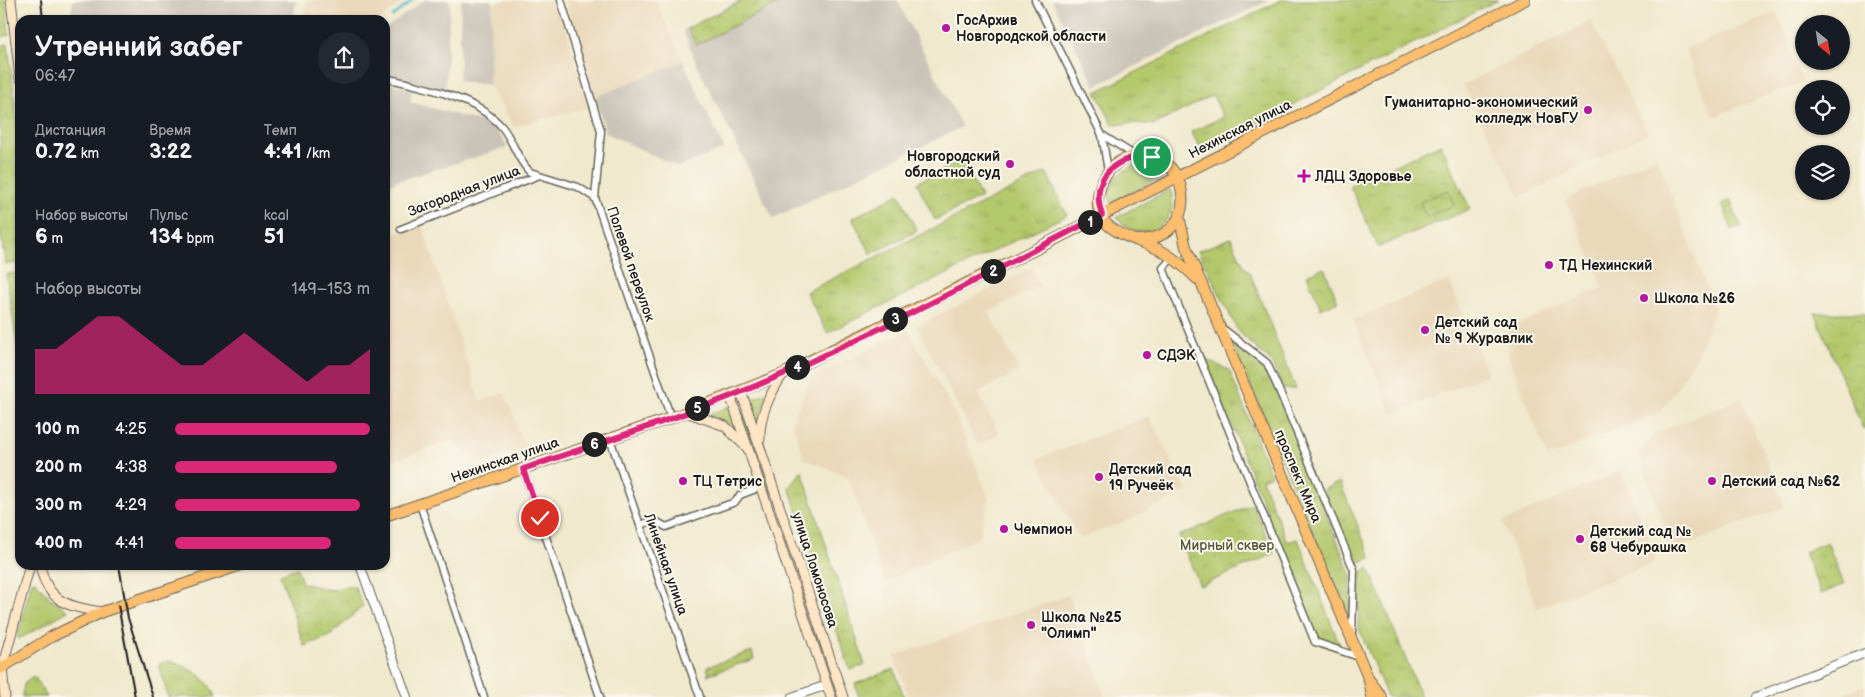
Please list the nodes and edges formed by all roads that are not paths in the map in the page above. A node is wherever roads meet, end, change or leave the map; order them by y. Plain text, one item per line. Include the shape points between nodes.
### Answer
1 (11, 0) edge
2 (561, 0) edge
3 (1035, 0) edge
4 (1525, 0) edge
5 (1513, 3) edge
6 (15, 35) edge
7 (390, 80) edge
8 (1102, 135) junction
9 (1136, 156) junction
10 (1108, 171) junction
11 (537, 176) junction
12 (1178, 177) junction
13 (595, 198) junction
14 (1102, 215) junction
15 (1179, 216) junction
16 (401, 229) dead end
17 (1136, 240) junction
18 (1172, 258) junction
19 (1201, 283) junction
20 (1221, 328) junction
21 (782, 374) junction
22 (741, 391) junction
23 (730, 395) junction
24 (686, 412) junction
25 (671, 418) junction
26 (610, 439) junction
27 (761, 452) junction
28 (752, 459) junction
29 (523, 469) junction
30 (761, 487) junction
31 (420, 504) junction
32 (390, 514) edge
33 (640, 525) junction
34 (800, 568) junction
35 (29, 570) edge
36 (41, 570) edge
37 (226, 570) edge
38 (362, 570) edge
39 (789, 571) junction
40 (102, 612) junction
41 (1351, 638) junction
42 (1865, 653) edge
43 (1359, 658) junction
44 (1, 669) edge
45 (1368, 680) junction
46 (827, 685) junction
47 (5, 697) edge
48 (407, 697) edge
49 (484, 697) edge
50 (600, 697) edge
51 (700, 697) edge
52 (792, 697) edge
53 (831, 697) edge
54 (843, 697) edge
55 (1372, 697) edge
56 (1382, 697) edge
57 (1756, 697) edge

1 - 6 main road
2 - 13 street, Полевой переулок via 601,131
3 - 8 street
4 - 5 main road, Нехинская улица
5 - 12 main road, Нехинская улица
7 - 11 street via 477,106 500,125 511,139 524,167
8 - 9 street
8 - 10 street
9 - 10 main road
9 - 12 main road via 1160,160
10 - 14 main road via 1099,193
11 - 13 street via 578,187
11 - 16 street, Загородная улица
12 - 14 main road, Нехинская улица
12 - 15 main road, проспект Мира via 1183,196
13 - 25 street, Полевой переулок
14 - 17 main road, проспект Мира via 1112,230
14 - 21 main road, Нехинская улица
15 - 17 main road via 1162,235
15 - 19 main road, проспект Мира via 1186,247
17 - 18 main road, проспект Мира
18 - 19 main road, проспект Мира
18 - 43 street via 1163,268 1315,642
19 - 20 main road, проспект Мира
20 - 41 main road, проспект Мира
20 - 41 street via 1267,363 1282,397 1354,570
21 - 22 main road, Нехинская улица
21 - 27 main road, улица Ломоносова via 762,420
22 - 23 main road, Нехинская улица
22 - 27 main road, улица Ломоносова
23 - 24 main road, Нехинская улица
23 - 28 main road, улица Ломоносова
24 - 25 main road, Нехинская улица
24 - 28 main road, улица Ломоносова via 714,420 731,430
25 - 26 main road, Нехинская улица
26 - 29 main road, Нехинская улица
26 - 33 street, Линейная улица
27 - 34 main road, улица Ломоносова
28 - 30 main road, улица Ломоносова
29 - 31 main road, Нехинская улица
29 - 50 street
30 - 33 street via 740,494 735,502 666,527 654,520
30 - 39 main road, улица Ломоносова
31 - 32 main road, Нехинская улица
31 - 49 street
33 - 51 street, Линейная улица
34 - 39 main road
34 - 54 main road, улица Ломоносова
35 - 44 main road
36 - 40 main road via 46,586 55,597 72,607
37 - 40 main road
38 - 48 street
39 - 46 main road, улица Ломоносова
40 - 44 main road via 51,637
41 - 43 main road, проспект Мира
42 - 57 street
43 - 45 main road, проспект Мира
44 - 47 main road
45 - 55 main road, проспект Мира
45 - 56 main road, проспект Мира
46 - 52 street
46 - 53 main road, улица Ломоносова

